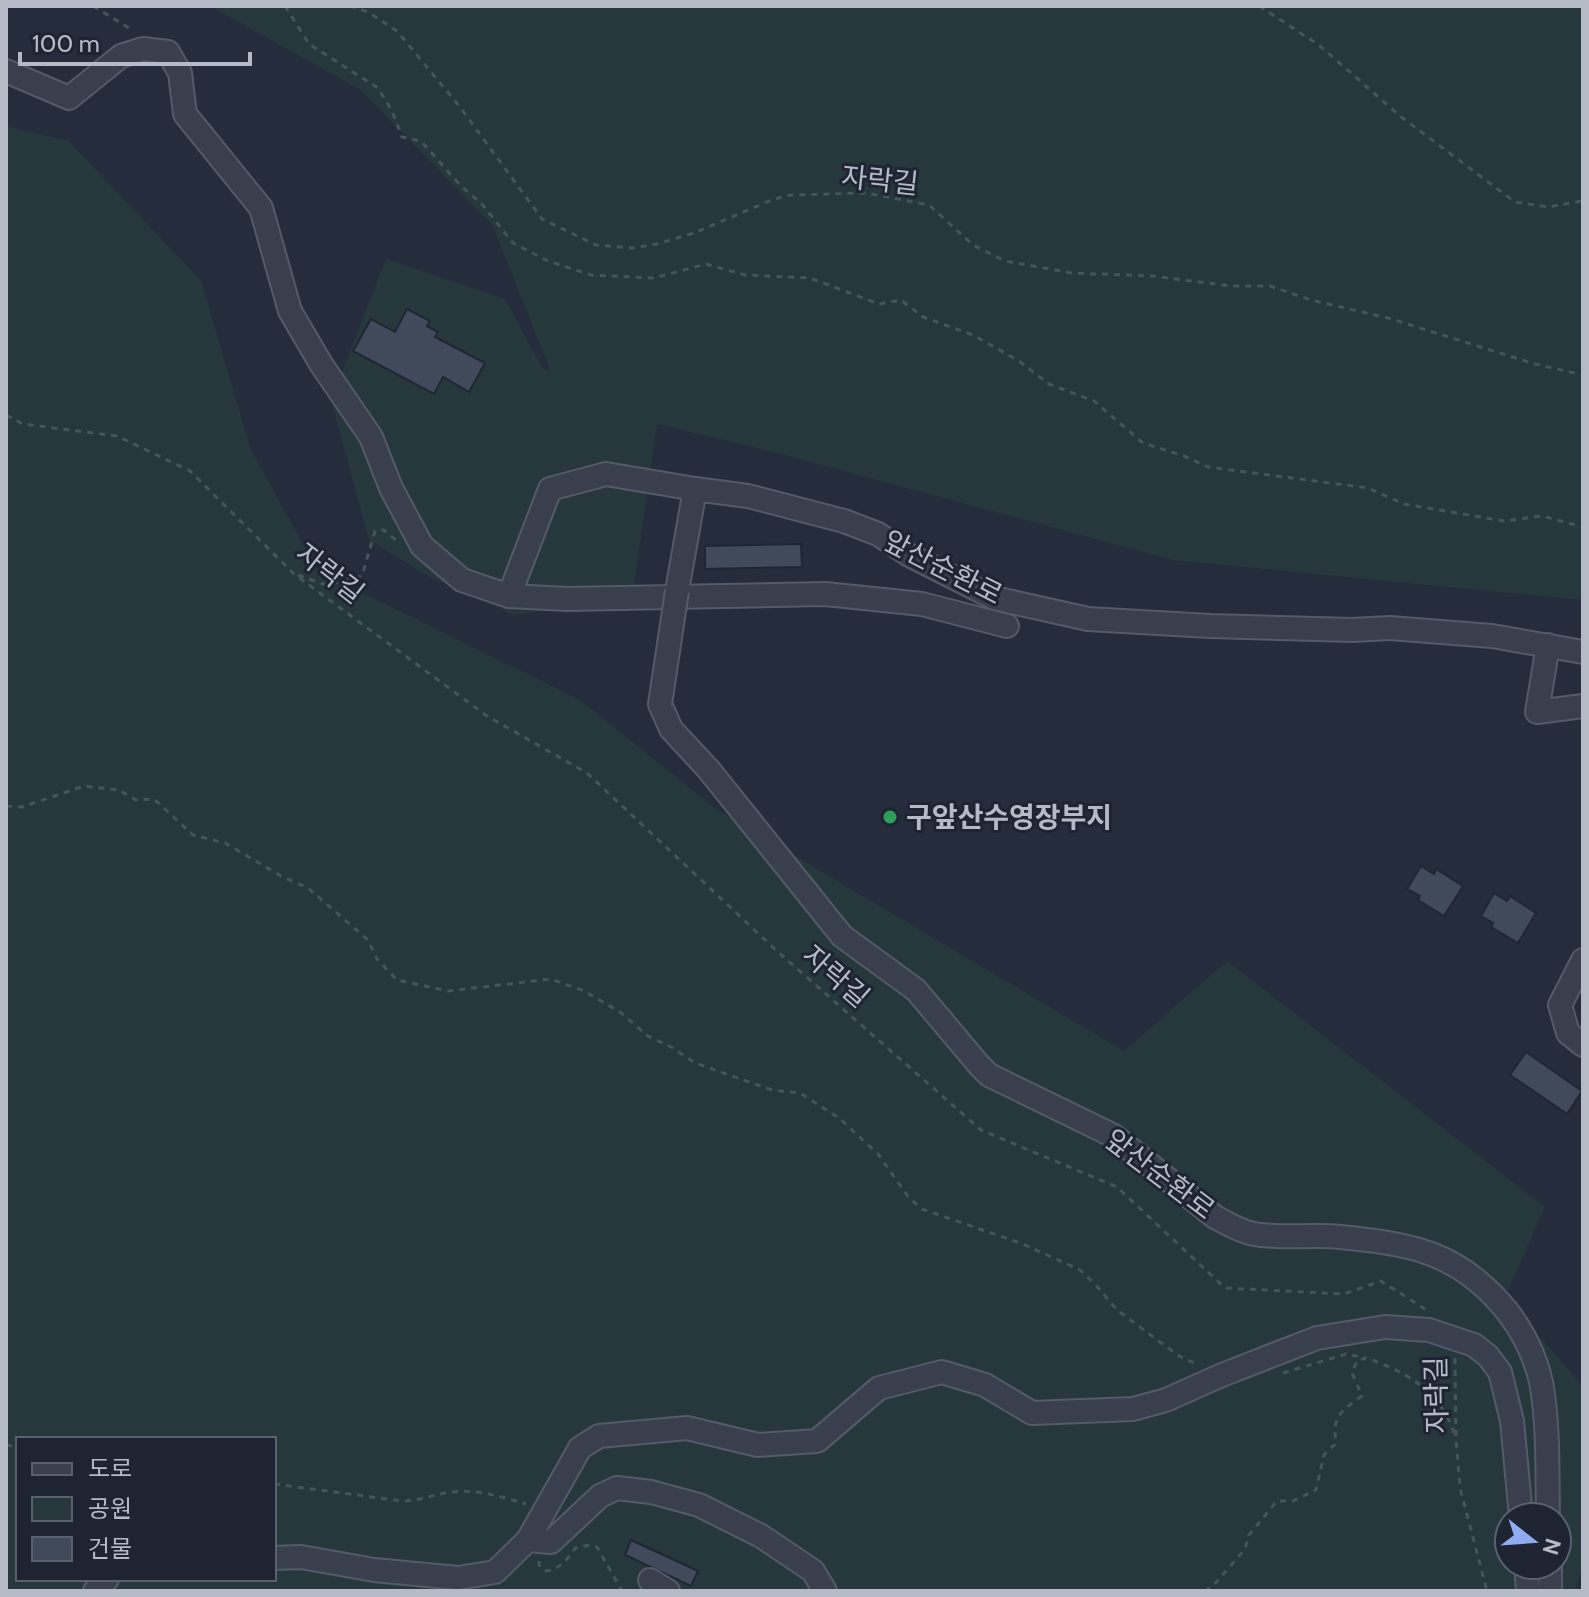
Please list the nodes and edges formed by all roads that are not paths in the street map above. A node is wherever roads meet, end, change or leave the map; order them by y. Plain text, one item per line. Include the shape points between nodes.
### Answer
1 (6, 71) edge
2 (695, 489) junction
3 (509, 596) junction
4 (1007, 626) dead end
5 (1548, 645) junction
6 (1583, 652) edge
7 (1583, 706) edge
8 (1583, 960) edge
9 (1583, 1045) edge
10 (1520, 1501) edge
11 (1548, 1501) edge
12 (534, 1541) junction
13 (276, 1558) edge
14 (825, 1591) edge

1 - 3 street via 69,98 121,56 143,49 168,52 180,73 185,114 261,208 290,311 371,437 422,546 462,580
2 - 3 street, 앞산순환로 via 606,474 550,489
2 - 5 street, 앞산순환로 via 748,496 844,521 994,598 1088,619 1390,628
2 - 11 street, 앞산순환로, bridge via 660,704 671,729 842,936 916,990 989,1075 1114,1136 1215,1217 1253,1234 1375,1240 1427,1252 1456,1264 1488,1288 1535,1360 1545,1418
3 - 4 street via 825,594 922,604
5 - 6 street, 앞산순환로
5 - 7 street via 1537,712
8 - 9 street via 1560,1005 1568,1033
10 - 12 street via 1512,1421 1500,1372 1488,1356 1474,1345 1429,1330 1385,1327 1317,1338 1133,1409 1032,1413 985,1385 942,1372 879,1388 817,1441 758,1445 687,1428 599,1436 580,1448
12 - 13 street via 495,1572 458,1578
12 - 14 street via 551,1542 600,1496 617,1488 651,1492 699,1505 761,1536 813,1571

